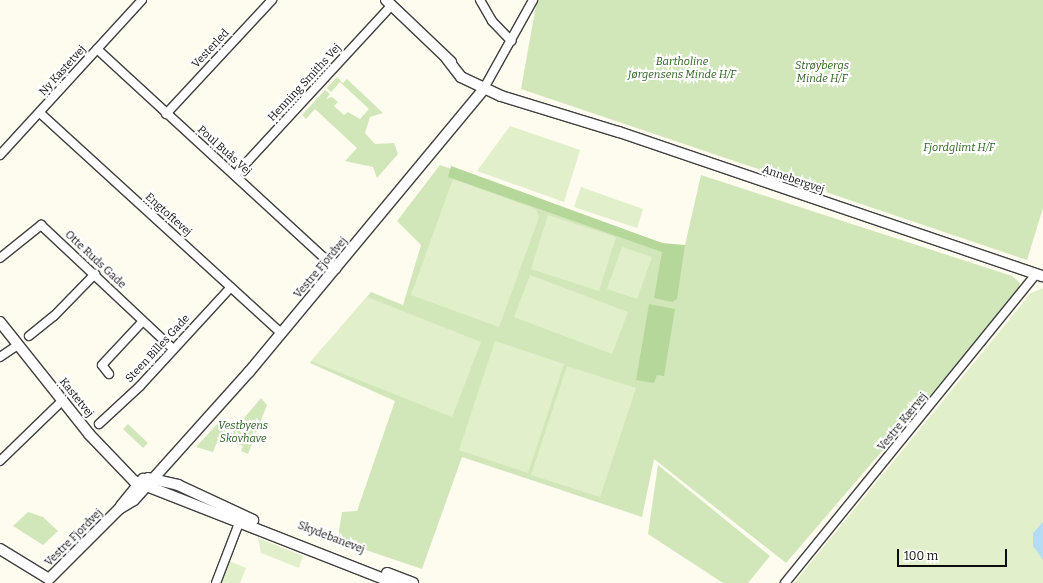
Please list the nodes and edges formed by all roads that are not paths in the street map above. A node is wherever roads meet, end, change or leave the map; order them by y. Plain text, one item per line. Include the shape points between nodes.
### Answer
1 (142, 0) edge
2 (272, 0) edge
3 (480, 0) edge
4 (533, 0) edge
5 (389, 3) edge
6 (511, 41) junction
7 (97, 49) junction
8 (485, 87) junction
9 (40, 113) junction
10 (166, 114) junction
11 (0, 155) edge
12 (235, 175) junction
13 (0, 258) edge
14 (336, 269) junction
15 (95, 274) junction
16 (1040, 275) edge
17 (231, 287) junction
18 (143, 321) junction
19 (0, 322) edge
20 (281, 333) junction
21 (29, 336) dead end
22 (18, 345) junction
23 (173, 348) junction
24 (0, 357) edge
25 (109, 374) dead end
26 (62, 401) junction
27 (99, 424) dead end
28 (0, 461) edge
29 (146, 481) junction
30 (240, 519) junction
31 (0, 549) edge
32 (47, 581) edge
33 (216, 583) edge
34 (394, 583) edge
35 (413, 583) edge
36 (785, 583) edge

1 - 7 street, Ny Kastetvej
2 - 10 street, Vesterled
3 - 6 street via 492,21
4 - 6 street
5 - 8 street, Annebergvej via 447,59
5 - 12 street, Henning Smiths Vej
6 - 8 street
7 - 9 street, Ny Kastetvej
7 - 10 street, Poul Buås Vej
8 - 14 street, Vestre Fjordvej
8 - 16 street, Annebergvej
9 - 11 street, Ny Kastetvej
9 - 17 street, Engtoftevej
10 - 12 street, Poul Buås Vej
12 - 14 street, Poul Buås Vej
13 - 15 street, Otte Ruds Gade via 41,225
14 - 20 street, Vestre Fjordvej
15 - 18 street, Otte Ruds Gade
15 - 21 street via 54,316
16 - 36 street, Vestre Kærvej
17 - 20 street, Engtoftevej
17 - 23 street, Steen Billes Gade
18 - 23 street, Otte Ruds Gade
18 - 25 street via 102,365
19 - 22 street, Kastetvej
20 - 29 street, Vestre Fjordvej
22 - 24 street
22 - 26 street, Kastetvej
23 - 27 street, Steen Billes Gade
26 - 28 street
26 - 29 street, Kastetvej via 124,472
29 - 30 street, Skydebanevej via 215,500
29 - 32 street, Vestre Fjordvej
30 - 33 street
30 - 34 street, Skydebanevej
30 - 35 street, Skydebanevej
31 - 32 street

